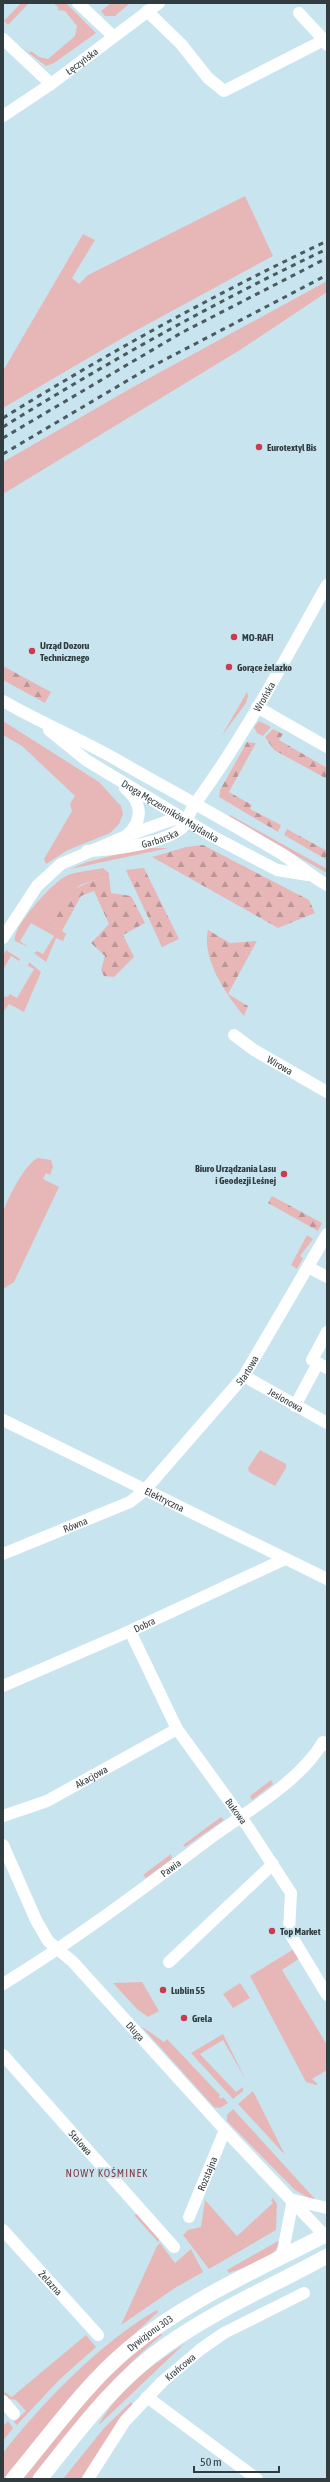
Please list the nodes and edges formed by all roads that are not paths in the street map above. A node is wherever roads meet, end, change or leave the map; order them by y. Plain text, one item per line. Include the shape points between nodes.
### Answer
1 (78, 3) edge
2 (158, 3) edge
3 (148, 11) junction
4 (299, 13) dead end
5 (113, 36) junction
6 (3, 39) edge
7 (325, 42) edge
8 (51, 84) junction
9 (3, 116) edge
10 (327, 585) edge
11 (3, 701) edge
12 (257, 707) junction
13 (42, 724) junction
14 (327, 747) edge
15 (101, 769) junction
16 (194, 805) junction
17 (185, 819) junction
18 (126, 836) junction
19 (87, 852) junction
20 (309, 875) junction
21 (327, 885) edge
22 (3, 938) edge
23 (234, 1035) dead end
24 (327, 1092) edge
25 (327, 1234) edge
26 (308, 1267) junction
27 (327, 1277) edge
28 (327, 1332) edge
29 (323, 1366) edge
30 (244, 1376) junction
31 (296, 1406) junction
32 (3, 1420) edge
33 (327, 1423) edge
34 (145, 1490) junction
35 (3, 1554) edge
36 (284, 1559) junction
37 (327, 1580) edge
38 (130, 1631) junction
39 (3, 1686) edge
40 (177, 1729) junction
41 (326, 1741) edge
42 (3, 1816) edge
43 (241, 1816) junction
44 (3, 1845) edge
45 (272, 1864) junction
46 (60, 1949) junction
47 (169, 1962) dead end
48 (3, 1984) edge
49 (327, 1995) edge
50 (3, 2055) edge
51 (225, 2130) junction
52 (293, 2200) junction
53 (327, 2208) edge
54 (190, 2217) dead end
55 (3, 2230) edge
56 (326, 2236) edge
57 (174, 2248) dead end
58 (282, 2256) junction
59 (327, 2256) edge
60 (304, 2293) dead end
61 (98, 2335) dead end
62 (147, 2397) junction
63 (3, 2401) edge
64 (14, 2414) dead end
65 (13, 2479) edge
66 (40, 2479) edge
67 (88, 2479) edge
68 (257, 2479) edge

1 - 5 street
2 - 3 street, Łęczyńska
3 - 5 street, Łęczyńska
3 - 7 street via 181,44 208,78 224,91
4 - 7 street
5 - 8 street, Łęczyńska
6 - 8 street
8 - 9 street, Łęczyńska
10 - 12 street, Wrońska
11 - 13 street, Droga Męczenników Majdanka
12 - 14 street
12 - 16 street, Wrońska
13 - 15 street, Droga Męczenników Majdanka via 61,742
13 - 16 street, Droga Męczenników Majdanka via 94,747
15 - 17 street, Droga Męczenników Majdanka
15 - 18 street, Garbarska via 137,799 138,819 134,829
16 - 17 street, Wrońska
16 - 20 street, Droga Męczenników Majdanka via 284,855
17 - 18 street, Garbarska via 174,819
17 - 19 street, Garbarska via 182,828 170,836 117,849
17 - 20 street, Droga Męczenników Majdanka via 277,870
18 - 19 street, Garbarska
19 - 22 street, Garbarska via 60,864 48,874 37,886
20 - 21 street, Droga Męczenników Majdanka
23 - 24 street, Wirowa via 254,1050
25 - 26 street, Startowa
26 - 27 street
26 - 30 street, Startowa
28 - 29 street via 312,1360
29 - 31 street
30 - 31 street, Jesionowa
30 - 34 street, Startowa
31 - 33 street, Jesionowa
32 - 34 street, Elektryczna
34 - 35 street, Równa via 130,1502
34 - 36 street, Elektryczna
36 - 37 street, Elektryczna
36 - 38 street, Dobra
38 - 39 street, Dobra
38 - 40 street, Bukowa
40 - 42 street, Akacjowa via 47,1801
40 - 43 street, Bukowa
41 - 43 street, Pawia via 307,1766
43 - 45 street, Bukowa
43 - 46 street, Pawia
44 - 46 street, Długa via 36,1920 48,1941
45 - 47 street
45 - 49 street, Bukowa via 291,1893 289,1932
46 - 48 street, Pawia
46 - 51 street, Długa
50 - 57 street, Stalowa
51 - 52 street, Długa
51 - 54 street, Rozstajna
52 - 53 street
52 - 56 street, Długa
52 - 58 street
55 - 61 street, Żelazna
56 - 58 main road, Dywizjonu 303
58 - 65 main road, Dywizjonu 303 via 187,2308 150,2331 127,2350 96,2380
59 - 66 main road, Dywizjonu 303 via 206,2319 164,2346 118,2386
60 - 62 street, Krańcowa via 224,2333 201,2349
62 - 67 street, Krańcowa via 125,2421
62 - 68 street
63 - 64 street

